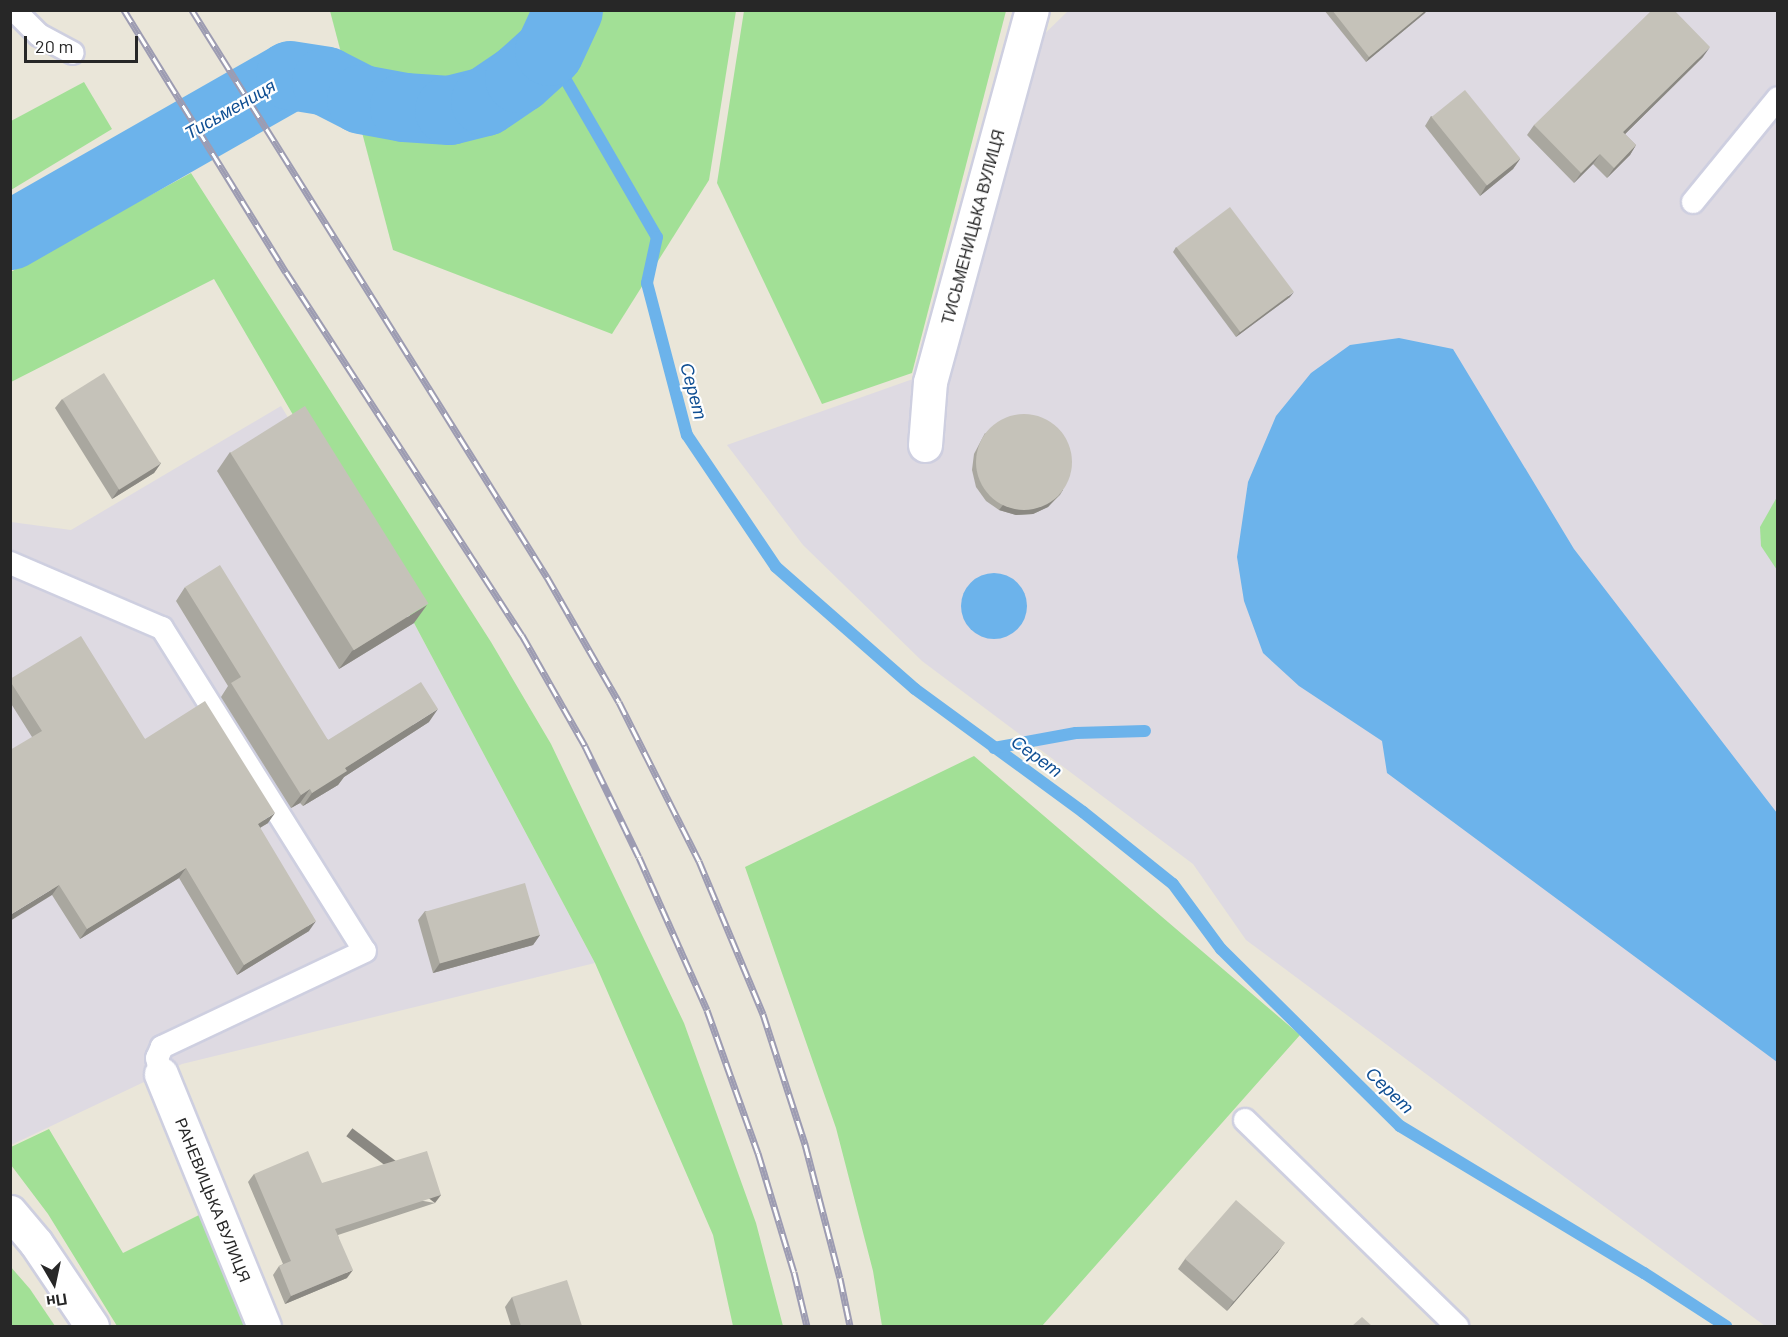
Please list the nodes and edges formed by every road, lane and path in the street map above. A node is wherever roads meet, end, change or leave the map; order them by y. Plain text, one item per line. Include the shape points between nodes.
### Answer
1 (14, 10) edge
2 (1032, 10) edge
3 (73, 53) dead end
4 (1778, 98) edge
5 (1693, 202) dead end
6 (925, 445) dead end
7 (10, 563) edge
8 (161, 1074) joint
9 (1245, 1120) dead end
10 (10, 1212) edge
11 (92, 1326) edge
12 (264, 1326) edge
13 (1457, 1326) edge

1 - 3 lane via 39,35
2 - 6 street, ТИСЬМЕНИЦЬКА ВУЛИЦЯ via 930,382
4 - 5 lane
7 - 8 lane via 162,628 364,951 162,1047 157,1058
8 - 12 street, РАНЕВИЦЬКА ВУЛИЦЯ
9 - 13 lane
10 - 11 street via 36,1243

